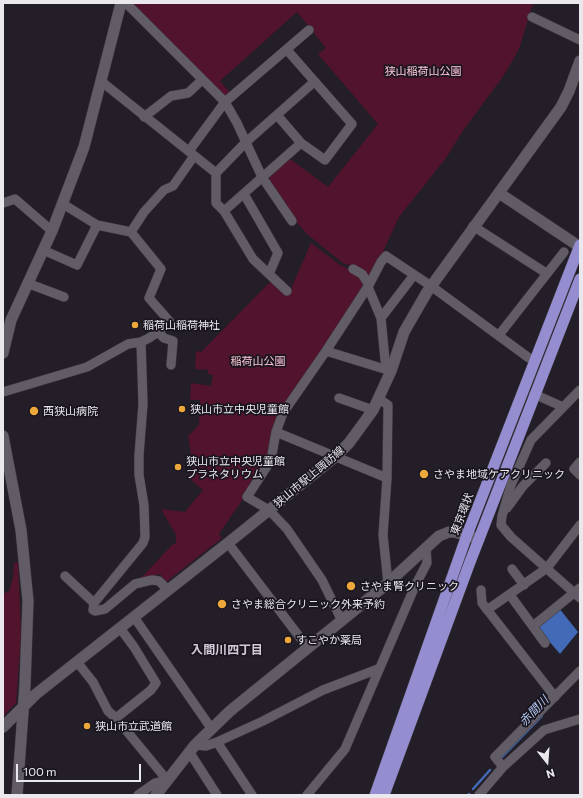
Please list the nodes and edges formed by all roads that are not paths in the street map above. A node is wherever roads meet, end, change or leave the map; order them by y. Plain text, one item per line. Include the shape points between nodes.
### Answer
1 (120, 3) edge
2 (126, 3) edge
3 (532, 17) dead end
4 (309, 30) dead end
5 (580, 40) edge
6 (286, 50) junction
7 (580, 61) edge
8 (202, 80) junction
9 (102, 82) junction
10 (314, 82) junction
11 (225, 102) junction
12 (277, 115) junction
13 (144, 116) junction
14 (245, 142) junction
15 (301, 143) junction
16 (191, 154) junction
17 (216, 172) junction
18 (262, 177) junction
19 (499, 193) junction
20 (244, 194) junction
21 (3, 203) edge
22 (63, 204) junction
23 (224, 212) junction
24 (292, 221) dead end
25 (97, 225) junction
26 (473, 226) junction
27 (52, 231) junction
28 (131, 232) junction
29 (580, 246) edge
30 (43, 250) junction
31 (564, 252) dead end
32 (353, 269) dead end
33 (546, 273) junction
34 (269, 274) junction
35 (414, 275) junction
36 (580, 279) edge
37 (27, 284) junction
38 (368, 286) junction
39 (431, 286) junction
40 (287, 291) dead end
41 (64, 297) dead end
42 (381, 318) junction
43 (158, 332) junction
44 (499, 335) junction
45 (141, 342) junction
46 (3, 347) edge
47 (326, 352) junction
48 (535, 360) junction
49 (171, 365) dead end
50 (391, 371) junction
51 (580, 390) edge
52 (3, 392) edge
53 (534, 394) junction
54 (338, 398) dead end
55 (379, 399) junction
56 (563, 408) junction
57 (373, 410) junction
58 (276, 432) junction
59 (3, 436) edge
60 (335, 457) junction
61 (580, 462) edge
62 (546, 463) dead end
63 (580, 475) edge
64 (388, 478) junction
65 (268, 510) junction
66 (502, 516) junction
67 (580, 525) edge
68 (468, 535) junction
69 (479, 539) junction
70 (228, 543) junction
71 (426, 549) junction
72 (547, 568) junction
73 (512, 569) dead end
74 (65, 576) dead end
75 (388, 583) junction
76 (524, 585) junction
77 (168, 590) junction
78 (482, 590) dead end
79 (578, 593) edge
80 (510, 595) junction
81 (94, 603) junction
82 (487, 610) junction
83 (134, 617) junction
84 (342, 621) junction
85 (533, 626) junction
86 (120, 628) junction
87 (545, 643) dead end
88 (308, 648) junction
89 (77, 662) junction
90 (378, 669) junction
91 (580, 671) edge
92 (554, 697) junction
93 (23, 708) junction
94 (116, 718) junction
95 (580, 719) edge
96 (3, 727) edge
97 (212, 728) junction
98 (217, 742) junction
99 (193, 749) junction
100 (503, 767) junction
101 (167, 780) junction
102 (17, 795) edge
103 (138, 795) edge
104 (156, 795) edge
105 (217, 795) edge
106 (252, 795) edge
107 (307, 795) edge
108 (374, 795) edge
109 (384, 795) edge
110 (479, 795) edge

1 - 9 street
2 - 8 street
3 - 5 street
4 - 6 street
6 - 10 street
6 - 11 street
7 - 19 street, 狭山市駅上諏訪線 via 561,107
8 - 11 street
8 - 13 street via 188,92 171,96
9 - 13 street
9 - 22 street via 84,147
10 - 12 street
10 - 15 street via 352,124 324,160
11 - 14 street
11 - 16 street
12 - 14 street
12 - 15 street
13 - 16 street
14 - 17 street
14 - 18 street
15 - 18 street
16 - 17 street
16 - 28 street via 173,186 164,190 144,212
17 - 23 street via 216,202
18 - 20 street
18 - 24 street
19 - 26 street, 狭山市駅上諏訪線
19 - 29 street
20 - 23 street
20 - 34 street via 278,253
21 - 27 street via 16,199
22 - 25 street
22 - 27 street
23 - 34 street via 253,259
25 - 28 street
25 - 30 street via 77,265
26 - 33 street
26 - 39 street, 狭山市駅上諏訪線
27 - 30 street
28 - 43 street via 161,269 149,298 170,322
29 - 48 highway, 東京環状
30 - 37 street
31 - 33 street
32 - 38 street via 362,274
33 - 44 street
34 - 40 street
35 - 38 street via 386,256
35 - 39 street
35 - 42 street
36 - 53 highway
37 - 41 street
37 - 46 street via 11,320
38 - 42 street
38 - 47 street
39 - 44 street
39 - 50 street, 狭山市駅上諏訪線 via 404,332
42 - 50 street via 385,360
43 - 45 street
43 - 49 street via 164,338 173,341
44 - 48 street
45 - 52 street via 128,344 87,367
45 - 81 street via 143,404 139,475 144,505 145,537 143,543
47 - 50 street
47 - 58 street via 288,405
48 - 68 highway, 東京環状
50 - 55 street, 狭山市駅上諏訪線
51 - 56 street
53 - 56 street
53 - 69 highway
54 - 57 street
55 - 57 street, 狭山市駅上諏訪線
55 - 64 street via 388,405
56 - 66 street via 531,440 511,485
57 - 60 street, 狭山市駅上諏訪線 via 362,428
58 - 60 street
58 - 65 street via 271,460 247,497
59 - 93 street via 21,530 26,577 27,628
60 - 64 street
60 - 65 street, 狭山市駅上諏訪線
61 - 63 street via 574,469
62 - 66 street via 523,486
64 - 75 street via 384,535
65 - 70 street, 狭山市駅上諏訪線
65 - 84 street via 287,529 322,580
66 - 72 street via 501,525 511,537
67 - 72 street
68 - 69 street
68 - 71 street via 444,533
68 - 108 highway, 東京環状
69 - 109 highway
70 - 77 street, 狭山市駅上諏訪線
70 - 88 street
71 - 75 street
71 - 90 street via 427,563
72 - 76 street
72 - 79 street
73 - 76 street
74 - 81 street
75 - 84 street
76 - 80 street
77 - 81 street via 159,581 152,580 135,584 105,609 95,611
77 - 83 street, 狭山市駅上諏訪線
78 - 82 street via 482,603
79 - 85 street
80 - 82 street
80 - 85 street
82 - 92 street
83 - 86 street, 狭山市駅上諏訪線
83 - 97 street
84 - 88 street
85 - 87 street
86 - 89 street, 狭山市駅上諏訪線
86 - 94 street via 134,646 156,684
88 - 97 street via 246,697
89 - 93 street, 狭山市駅上諏訪線 via 36,694
89 - 94 street via 93,682 108,711
90 - 98 street via 323,690
90 - 107 street via 345,749
91 - 92 street
92 - 100 street via 495,757
93 - 96 street, 狭山市駅上諏訪線
93 - 102 street
94 - 101 street
95 - 100 street via 544,730
97 - 99 street
98 - 99 street
98 - 106 street
99 - 101 street
99 - 105 street
100 - 110 street
101 - 103 street via 155,783
101 - 104 street

